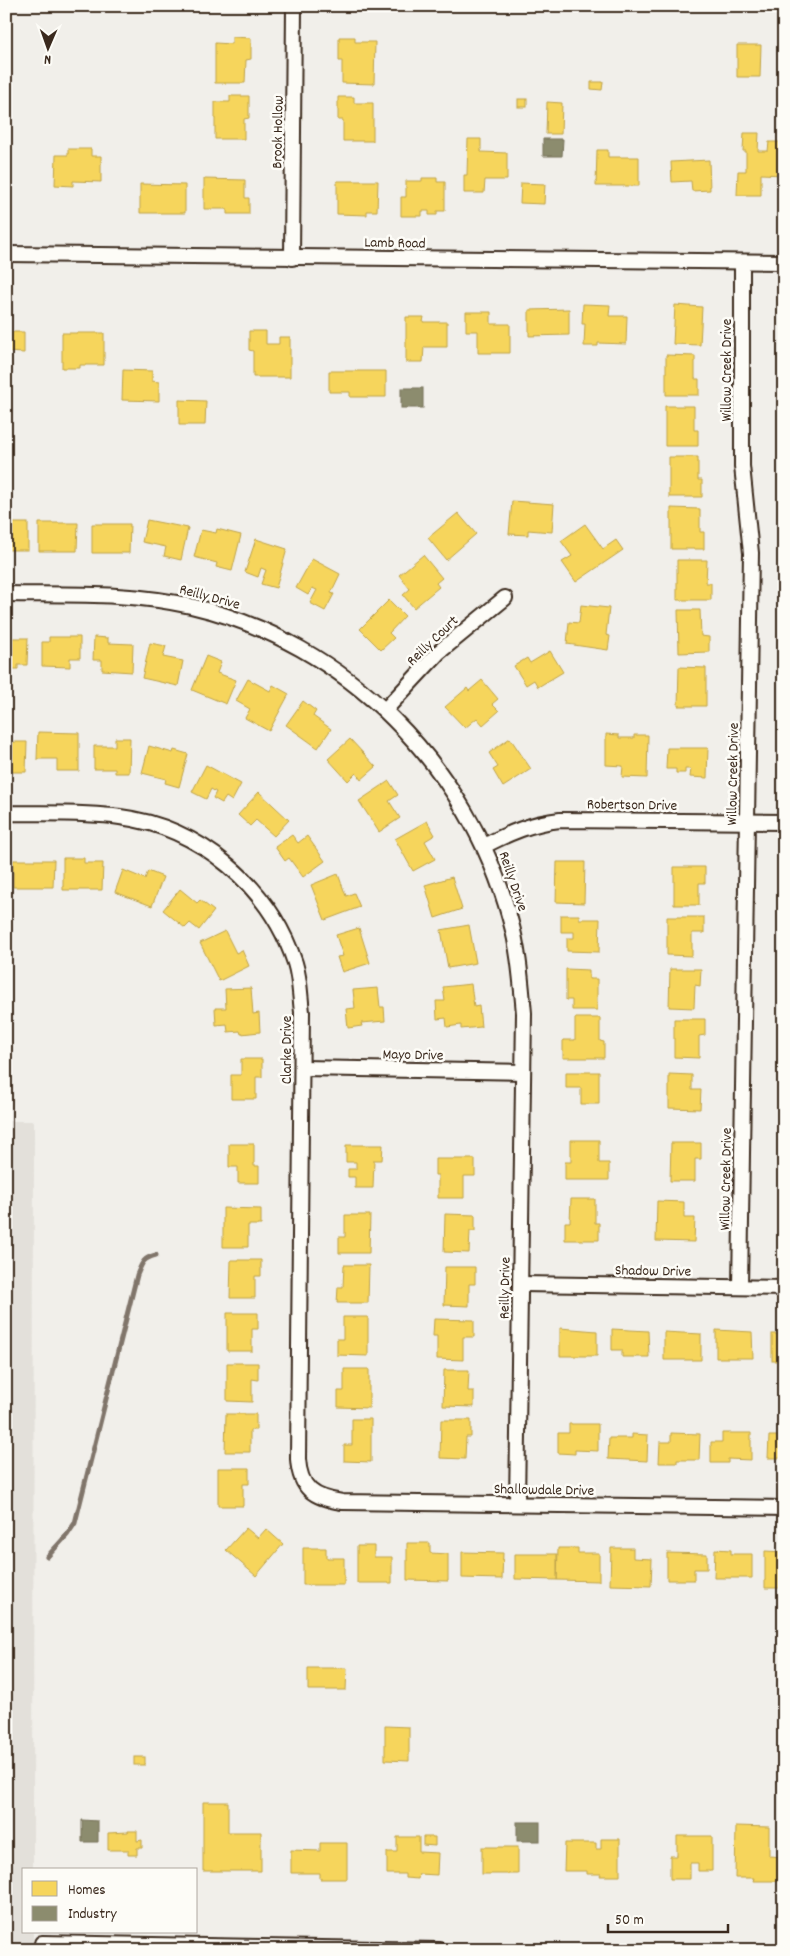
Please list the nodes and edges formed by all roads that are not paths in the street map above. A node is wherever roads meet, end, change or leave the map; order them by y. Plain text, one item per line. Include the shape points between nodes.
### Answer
1 (294, 6) edge
2 (6, 254) edge
3 (292, 258) junction
4 (742, 262) junction
5 (784, 262) edge
6 (6, 594) edge
7 (505, 598) dead end
8 (385, 710) junction
9 (6, 813) edge
10 (747, 822) junction
11 (784, 822) edge
12 (484, 846) junction
13 (302, 1068) junction
14 (523, 1072) junction
15 (521, 1284) junction
16 (740, 1287) junction
17 (784, 1288) edge
18 (307, 1488) joint
19 (518, 1504) junction
20 (784, 1508) edge
21 (42, 1943) dead end
22 (439, 1950) edge

1 - 3 street, Brook Hollow
2 - 3 street, Lamb Road
3 - 4 street, Lamb Road
4 - 5 street, Lamb Road
4 - 10 street, Willow Creek Drive via 742,471 751,553
6 - 8 street, Reilly Drive via 119,595 166,601 212,612 255,626 306,652 350,681
7 - 8 street, Reilly Court via 439,652
8 - 12 street, Reilly Drive via 439,769
9 - 13 street, Clarke Drive via 103,815 146,822 187,838 239,875 271,915 295,963 302,1012
10 - 11 street, Robertson Drive
10 - 12 street, Robertson Drive via 560,820 515,830
10 - 16 street, Willow Creek Drive
12 - 14 street, Reilly Drive via 517,948 524,1013
13 - 14 street, Mayo Drive
13 - 18 street, Clarke Drive via 298,1459
14 - 15 street, Reilly Drive
15 - 16 street, Shadow Drive
15 - 19 street, Reilly Drive
16 - 17 street, Shadow Drive
18 - 19 street, Shallowdale Drive via 320,1497 342,1502
19 - 20 street, Shallowdale Drive
21 - 22 street

